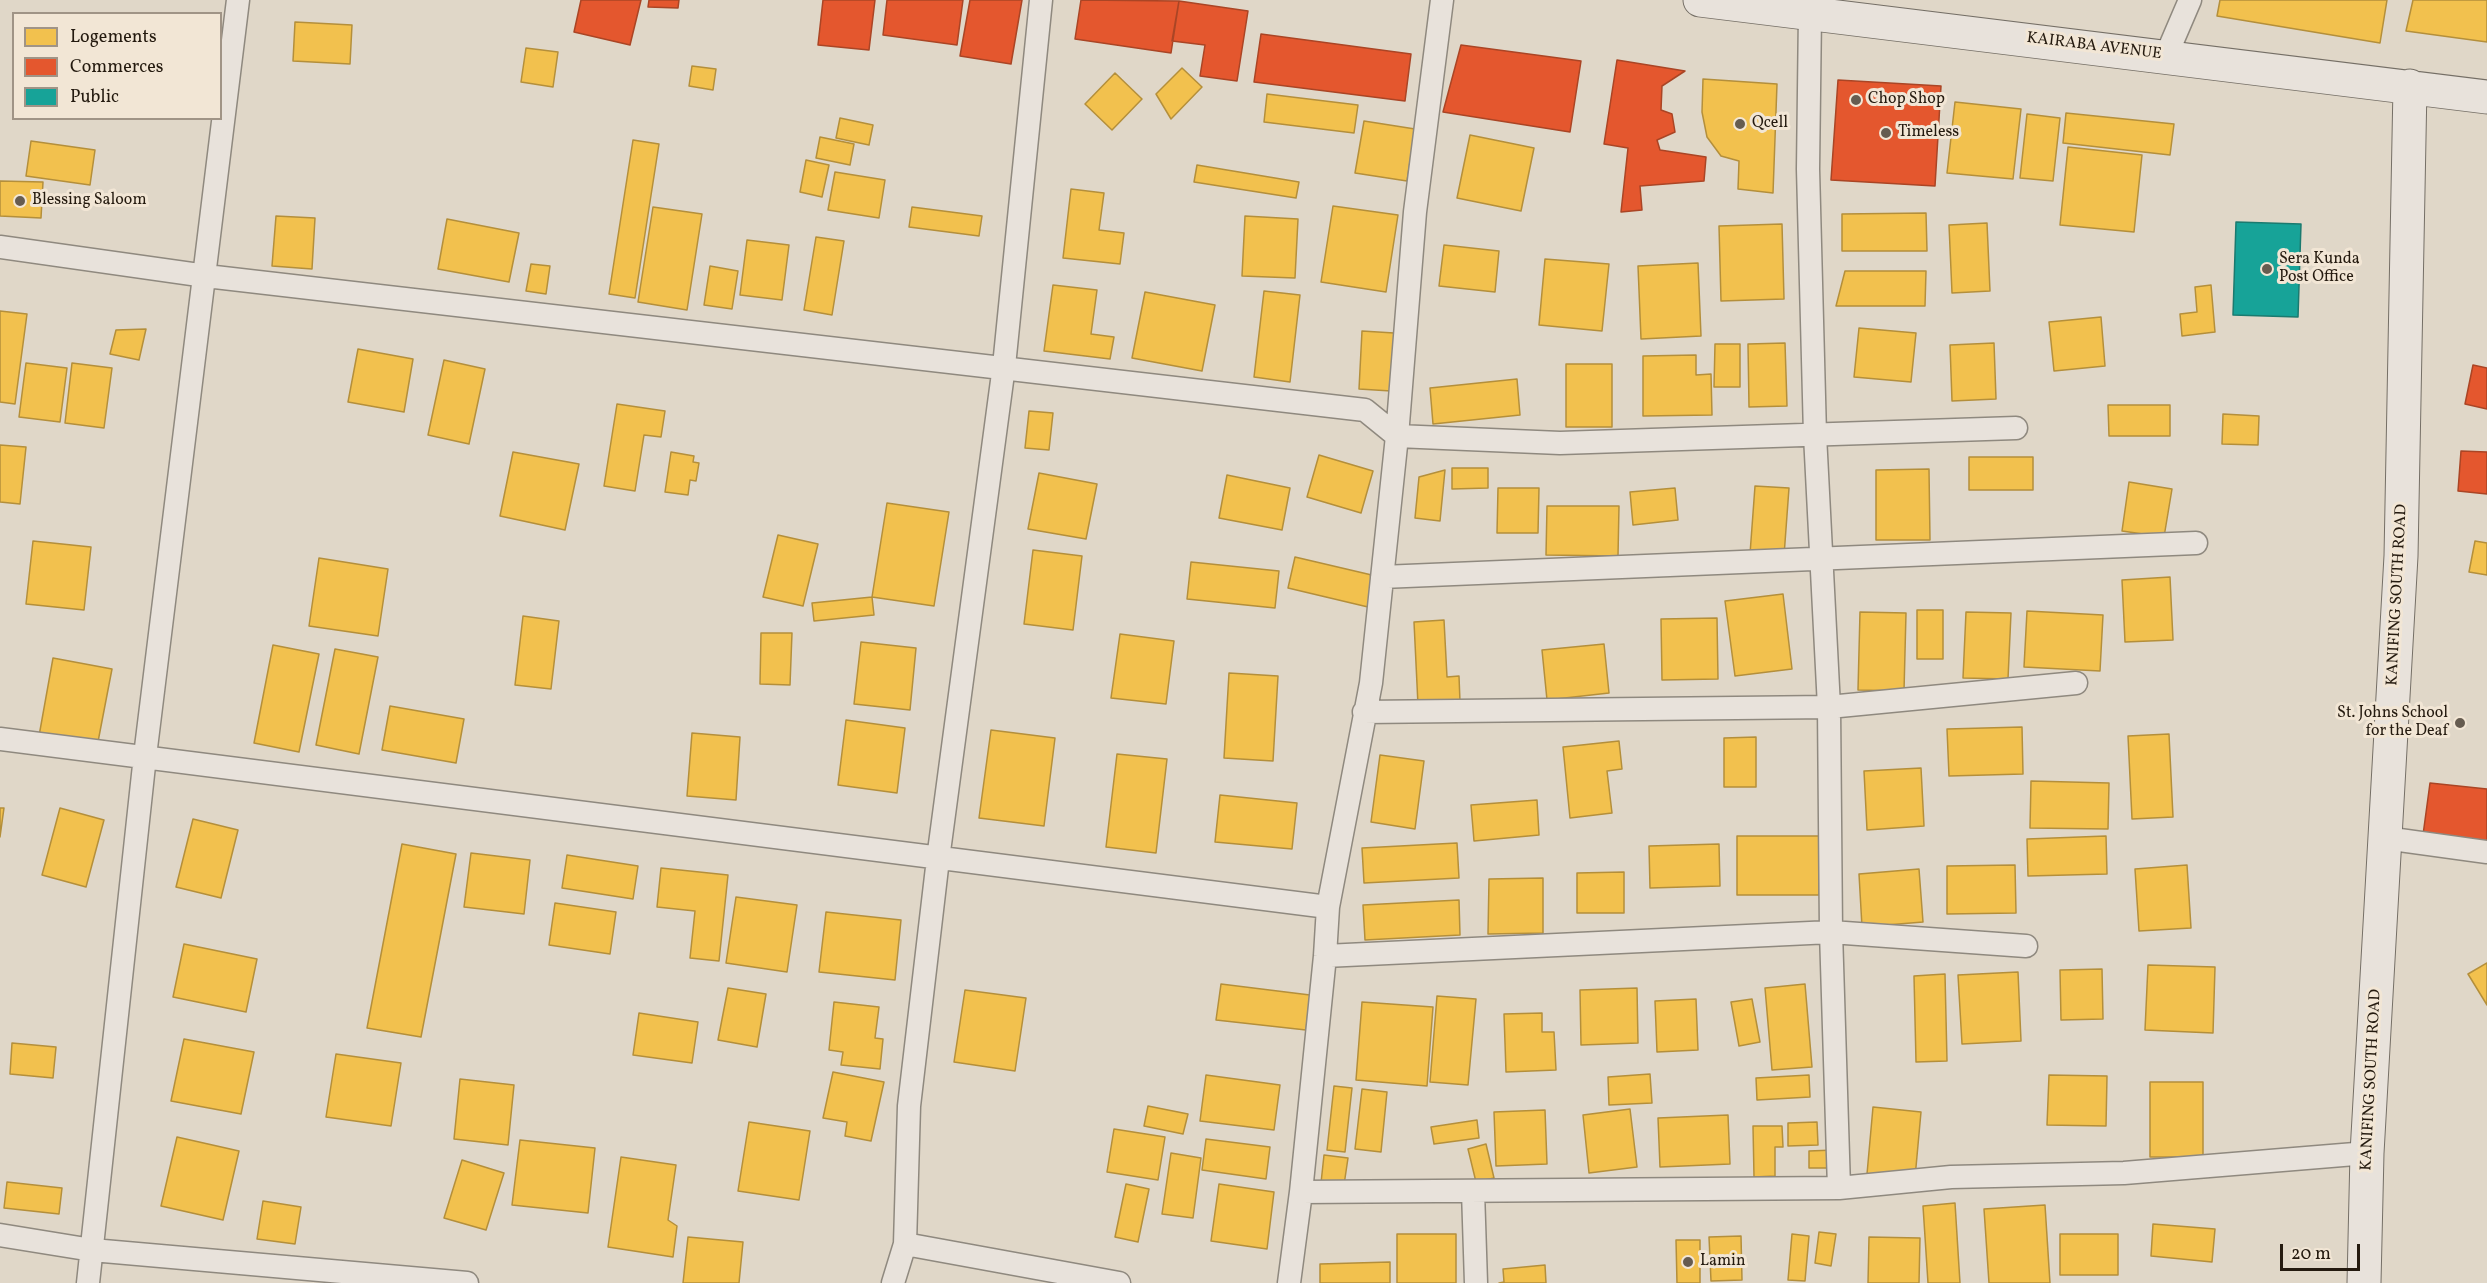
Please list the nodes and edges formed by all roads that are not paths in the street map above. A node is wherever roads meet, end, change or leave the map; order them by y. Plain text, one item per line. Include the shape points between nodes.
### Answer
1 (238, 0) edge
2 (1041, 0) edge
3 (1442, 0) edge
4 (1701, 0) edge
5 (2190, 0) edge
6 (1737, 2) edge
7 (1810, 13) junction
8 (2166, 56) junction
9 (2410, 86) junction
10 (2487, 97) edge
11 (0, 247) edge
12 (206, 276) junction
13 (1004, 366) junction
14 (2016, 428) dead end
15 (1815, 435) junction
16 (1397, 436) junction
17 (2196, 543) dead end
18 (1823, 559) junction
19 (1382, 578) junction
20 (2076, 683) dead end
21 (1830, 707) junction
22 (1364, 712) junction
23 (0, 739) edge
24 (145, 756) junction
25 (2385, 838) junction
26 (2487, 852) edge
27 (938, 859) junction
28 (1328, 907) junction
29 (1831, 933) junction
30 (2026, 946) dead end
31 (1325, 956) junction
32 (2367, 1153) junction
33 (1839, 1188) junction
34 (1473, 1191) junction
35 (1301, 1192) junction
36 (0, 1235) edge
37 (905, 1244) junction
38 (92, 1250) junction
39 (88, 1283) edge
40 (467, 1283) edge
41 (893, 1283) edge
42 (1119, 1283) edge
43 (1289, 1283) edge
44 (1476, 1283) edge
45 (2364, 1283) edge

1 - 12 street
2 - 13 street
3 - 16 street via 1415,212
4 - 6 street, KAIRABA AVENUE
5 - 8 street
6 - 7 street, KAIRABA AVENUE
7 - 8 street, KAIRABA AVENUE
7 - 15 street via 1808,169
8 - 9 street, KAIRABA AVENUE
9 - 10 street, KAIRABA AVENUE
9 - 25 street, KANIFING SOUTH ROAD via 2401,556
11 - 12 street
12 - 13 street
12 - 24 street
13 - 16 street via 1365,410
13 - 27 street
14 - 15 street
15 - 16 street via 1560,443
15 - 18 street
16 - 19 street
17 - 18 street
18 - 19 street
18 - 21 street
19 - 22 street via 1371,683
20 - 21 street
21 - 22 street
21 - 29 street
22 - 28 street
23 - 24 street
24 - 27 street
24 - 38 street
25 - 26 street
25 - 32 street, KANIFING SOUTH ROAD
27 - 28 street
27 - 37 street via 909,1106
28 - 31 street
29 - 30 street
29 - 31 street
29 - 33 street
31 - 35 street
32 - 33 street via 2124,1173 1951,1178
32 - 45 street, KANIFING SOUTH ROAD
33 - 34 street
34 - 35 street
34 - 44 street
35 - 43 street
36 - 38 street
37 - 41 street
37 - 42 street
38 - 39 street
38 - 40 street

